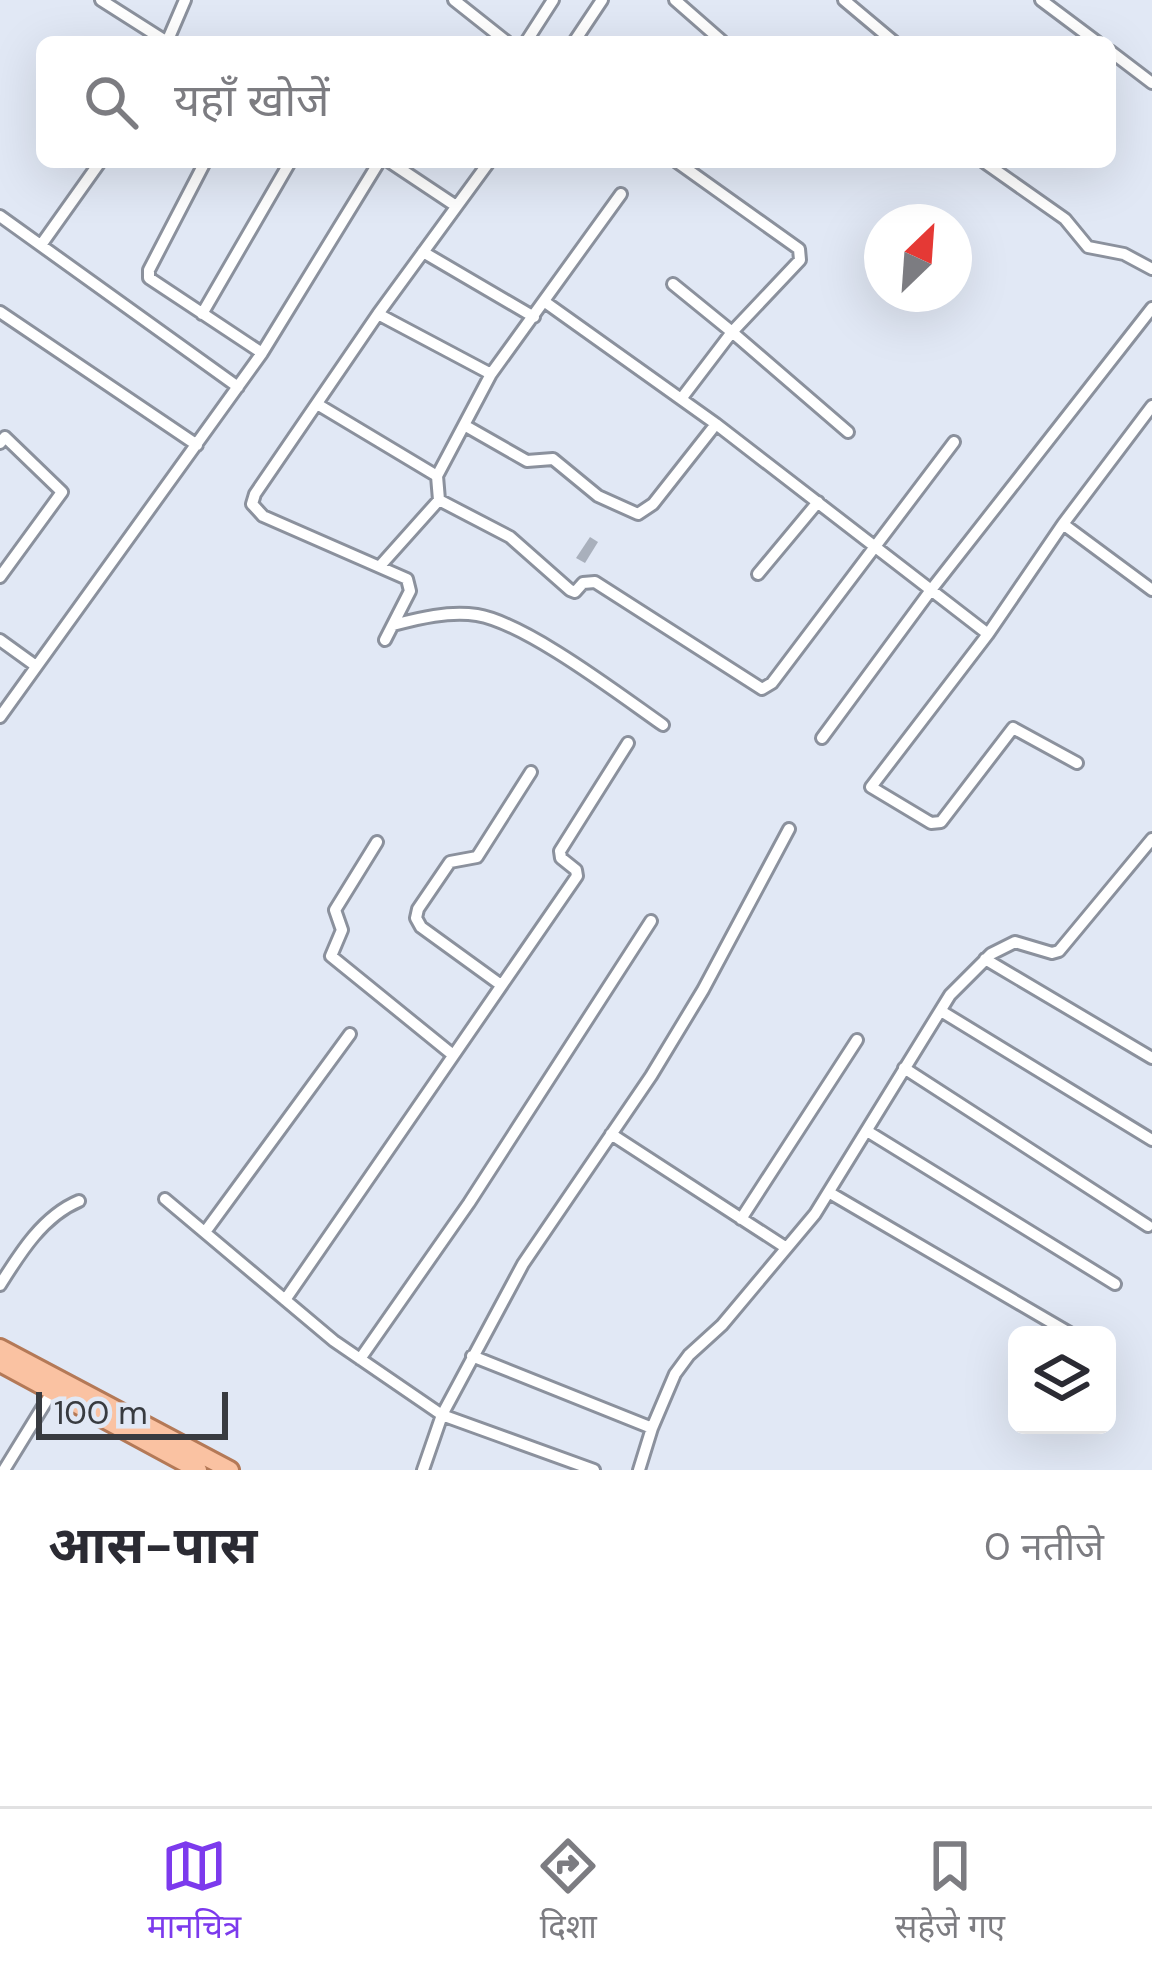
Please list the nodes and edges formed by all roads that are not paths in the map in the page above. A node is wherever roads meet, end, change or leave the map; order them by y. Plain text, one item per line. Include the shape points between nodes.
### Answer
1 (101, 0) edge
2 (185, 0) edge
3 (454, 0) edge
4 (554, 0) edge
5 (602, 0) edge
6 (675, 0) edge
7 (844, 0) edge
8 (1041, 0) edge
9 (471, 5) edge
10 (158, 36) edge
11 (170, 36) edge
12 (501, 36) edge
13 (530, 36) edge
14 (578, 36) edge
15 (716, 36) edge
16 (887, 36) edge
17 (1089, 36) edge
18 (1116, 56) edge
19 (1152, 83) edge
20 (96, 168) edge
21 (203, 168) edge
22 (287, 168) edge
23 (375, 168) edge
24 (399, 168) edge
25 (484, 168) edge
26 (690, 168) edge
27 (993, 168) edge
28 (621, 194) dead end
29 (456, 206) junction
30 (0, 216) edge
31 (41, 245) junction
32 (423, 252) junction
33 (1152, 269) edge
34 (674, 284) dead end
35 (545, 302) junction
36 (1152, 308) edge
37 (0, 312) edge
38 (202, 314) junction
39 (378, 314) junction
40 (534, 317) junction
41 (732, 332) junction
42 (262, 353) junction
43 (491, 374) junction
44 (238, 387) junction
45 (681, 399) junction
46 (316, 404) junction
47 (1152, 406) edge
48 (716, 424) junction
49 (464, 425) junction
50 (848, 432) dead end
51 (2, 437) edge
52 (954, 442) dead end
53 (197, 445) junction
54 (437, 476) junction
55 (439, 500) junction
56 (818, 502) junction
57 (1063, 524) junction
58 (876, 547) junction
59 (380, 566) junction
60 (758, 574) dead end
61 (0, 577) edge
62 (932, 590) junction
63 (1152, 590) edge
64 (393, 625) junction
65 (988, 634) junction
66 (0, 640) edge
67 (385, 640) dead end
68 (37, 666) junction
69 (0, 716) edge
70 (663, 725) dead end
71 (822, 738) dead end
72 (628, 743) dead end
73 (1077, 763) dead end
74 (530, 772) dead end
75 (789, 829) dead end
76 (1152, 839) edge
77 (377, 842) dead end
78 (651, 921) dead end
79 (985, 959) junction
80 (501, 985) junction
81 (940, 1011) junction
82 (350, 1034) dead end
83 (857, 1040) dead end
84 (452, 1055) junction
85 (1152, 1058) edge
86 (904, 1068) junction
87 (867, 1131) junction
88 (611, 1134) junction
89 (1152, 1140) edge
90 (830, 1193) junction
91 (165, 1199) dead end
92 (79, 1201) dead end
93 (741, 1220) junction
94 (1148, 1226) dead end
95 (205, 1232) junction
96 (785, 1247) junction
97 (1115, 1284) dead end
98 (0, 1285) edge
99 (285, 1300) junction
100 (1058, 1326) edge
101 (0, 1348) edge
102 (472, 1356) junction
103 (361, 1359) junction
104 (0, 1363) edge
105 (56, 1385) junction
106 (442, 1415) junction
107 (652, 1428) junction
108 (4, 1470) edge
109 (199, 1470) edge
110 (230, 1470) edge
111 (423, 1470) edge
112 (594, 1470) edge
113 (639, 1470) edge

1 - 10 street
2 - 11 street
3 - 9 street
4 - 13 street
5 - 14 street
6 - 15 street
7 - 16 street
8 - 17 street
9 - 12 street
18 - 19 street
20 - 31 street
21 - 38 street via 149,270 155,284
22 - 38 street
23 - 42 street
24 - 29 street
25 - 29 street
26 - 41 street via 802,254
27 - 33 street via 1065,219 1088,247
28 - 35 street
29 - 32 street
30 - 31 street
31 - 44 street
32 - 39 street
32 - 40 street
34 - 41 street
35 - 40 street
35 - 45 street
36 - 62 street
37 - 53 street
38 - 42 street
39 - 43 street
39 - 46 street
40 - 43 street
41 - 45 street
41 - 50 street
42 - 44 street
43 - 49 street
44 - 53 street
45 - 48 street
46 - 54 street
46 - 59 street via 253,508
47 - 57 street
48 - 49 street via 638,514 598,496 553,459 527,460
48 - 56 street
49 - 54 street
51 - 61 street via 62,491
52 - 58 street
53 - 68 street
54 - 55 street
55 - 58 street via 510,536 573,592 595,583 762,689
55 - 59 street
56 - 58 street
56 - 60 street
57 - 63 street
57 - 65 street
58 - 62 street
59 - 64 street via 411,584
62 - 65 street
62 - 71 street
64 - 67 street
64 - 70 street via 482,616 591,674
65 - 73 street via 872,782 874,793 941,822 1013,728
66 - 68 street
68 - 69 street
72 - 80 street via 560,850 577,877
74 - 80 street via 477,857 450,862 416,918
75 - 88 street via 703,990
76 - 79 street via 1059,951 1015,942
77 - 84 street via 335,910 342,930 331,956
78 - 103 street
79 - 81 street
79 - 85 street
80 - 84 street
81 - 86 street
81 - 89 street
82 - 95 street
83 - 93 street
84 - 99 street
86 - 87 street
86 - 94 street
87 - 90 street
87 - 97 street
88 - 93 street
88 - 102 street
90 - 96 street
90 - 100 street
91 - 95 street
92 - 98 street via 60,1209
93 - 96 street
95 - 99 street
96 - 107 street via 688,1355
99 - 103 street
101 - 105 main road
102 - 106 street
102 - 107 street
103 - 106 street
104 - 105 main road
105 - 108 street
105 - 109 main road
105 - 110 main road
106 - 111 street
106 - 112 street
107 - 113 street

